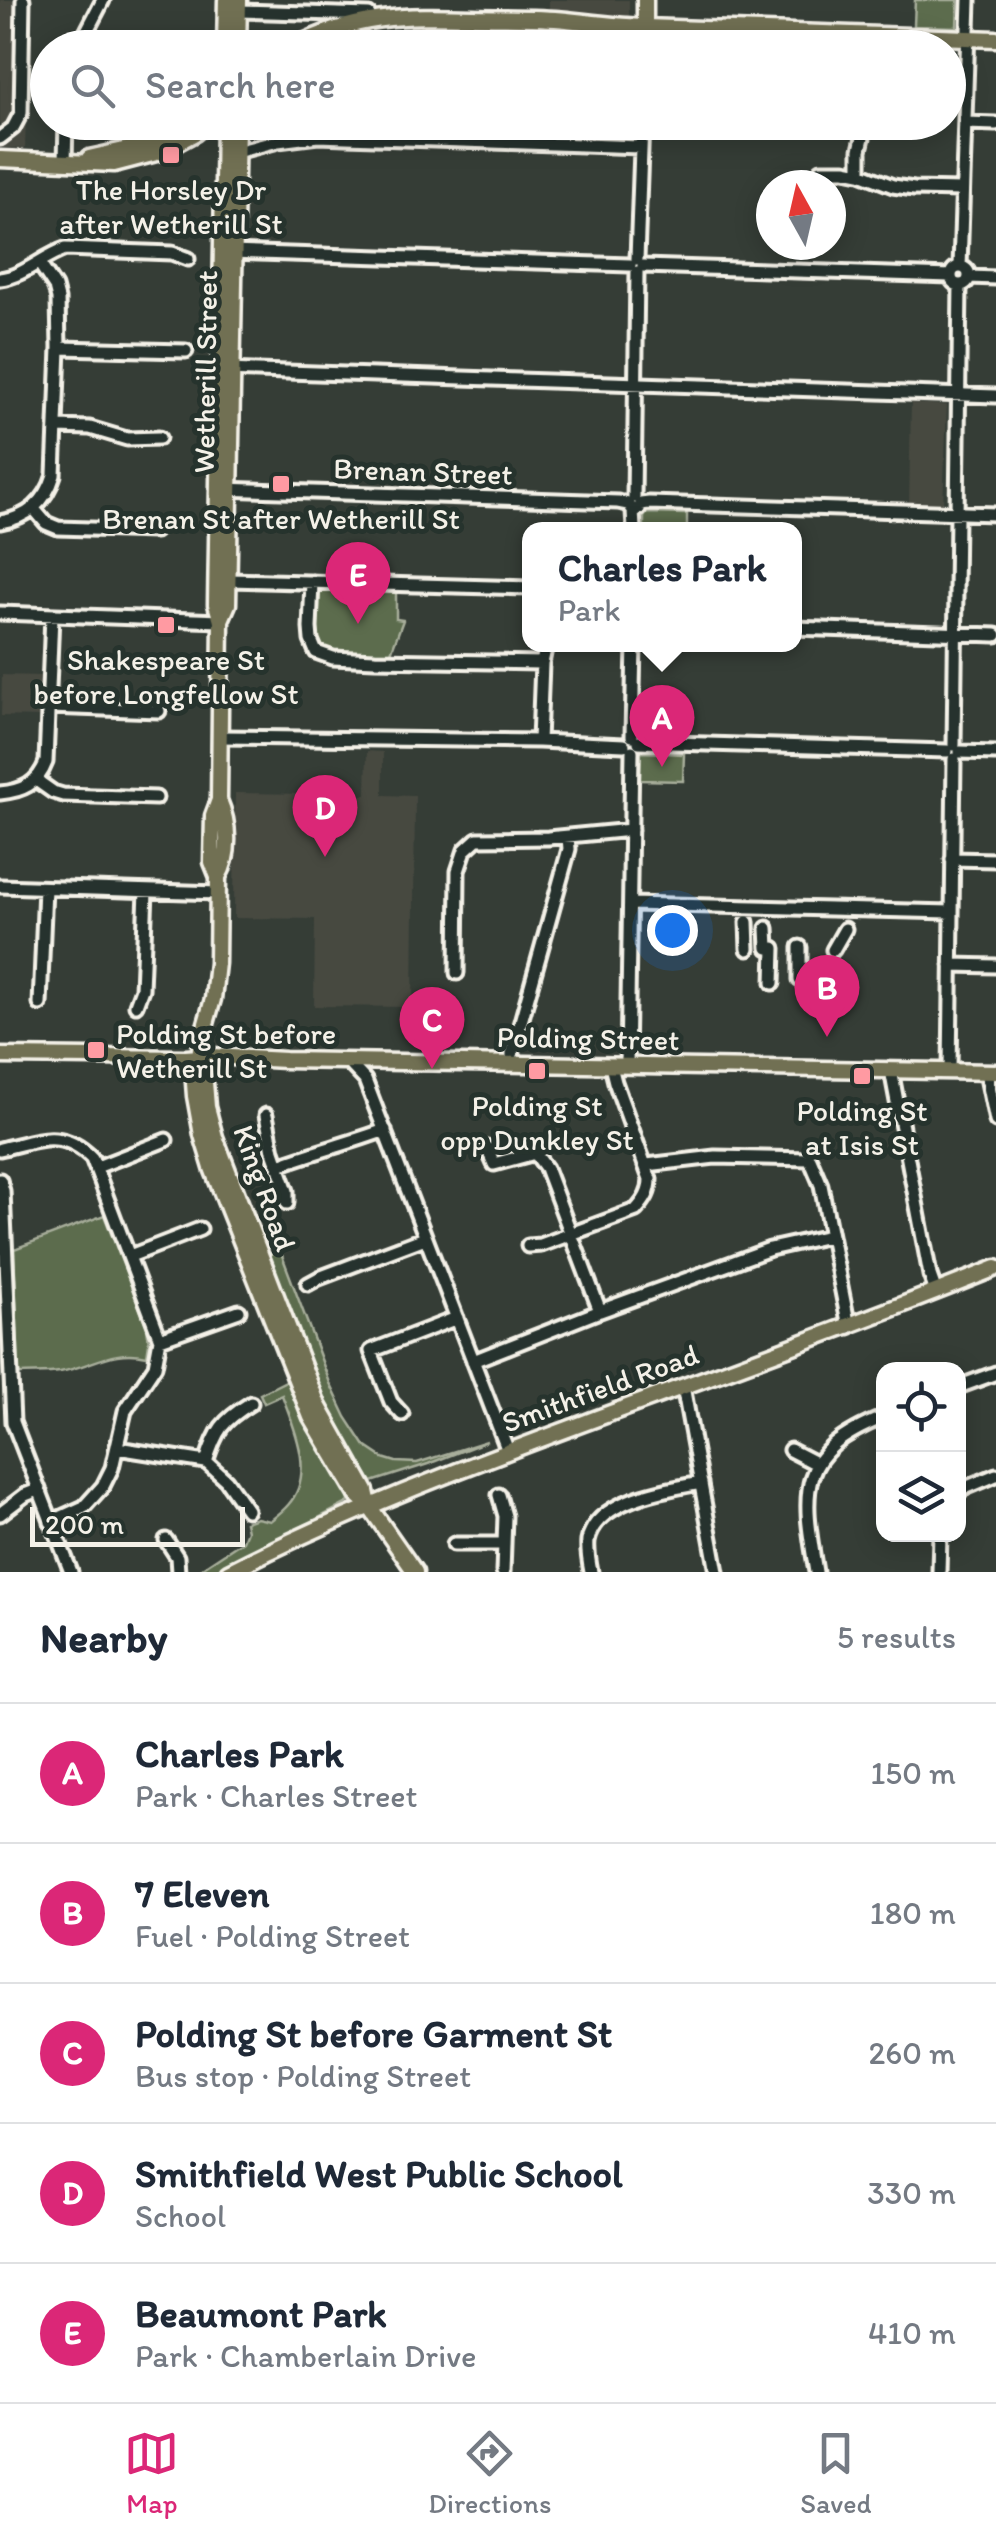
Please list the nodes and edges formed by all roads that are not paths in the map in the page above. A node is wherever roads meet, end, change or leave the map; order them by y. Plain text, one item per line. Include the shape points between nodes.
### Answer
1 (23, 0) edge
2 (103, 0) edge
3 (226, 0) edge
4 (645, 0) edge
5 (969, 0) edge
6 (239, 6) edge
7 (323, 7) edge
8 (413, 8) edge
9 (369, 14) dead end
10 (595, 25) junction
11 (644, 27) junction
12 (87, 30) edge
13 (226, 30) edge
14 (334, 30) edge
15 (355, 30) edge
16 (732, 30) edge
17 (968, 38) junction
18 (996, 39) edge
19 (966, 95) edge
20 (966, 123) edge
21 (996, 124) edge
22 (0, 138) edge
23 (67, 140) edge
24 (158, 140) edge
25 (216, 140) edge
26 (224, 140) edge
27 (236, 140) edge
28 (286, 140) edge
29 (447, 140) edge
30 (641, 140) edge
31 (862, 140) edge
32 (964, 140) edge
33 (641, 146) junction
34 (236, 152) junction
35 (0, 158) edge
36 (69, 161) junction
37 (224, 165) junction
38 (846, 172) edge
39 (860, 173) junction
40 (961, 190) junction
41 (228, 252) junction
42 (188, 259) dead end
43 (38, 263) junction
44 (637, 266) junction
45 (960, 276) junction
46 (996, 278) edge
47 (0, 279) edge
48 (59, 348) junction
49 (186, 351) dead end
50 (225, 370) junction
51 (636, 384) junction
52 (958, 394) junction
53 (996, 396) edge
54 (57, 428) junction
55 (158, 438) dead end
56 (224, 490) junction
57 (634, 504) junction
58 (34, 509) junction
59 (957, 513) junction
60 (996, 514) edge
61 (0, 522) edge
62 (634, 522) edge
63 (155, 532) dead end
64 (228, 580) junction
65 (312, 582) junction
66 (522, 588) edge
67 (0, 613) edge
68 (52, 614) junction
69 (221, 620) junction
70 (802, 628) edge
71 (954, 633) junction
72 (996, 634) edge
73 (544, 652) edge
74 (634, 652) edge
75 (542, 663) junction
76 (49, 707) junction
77 (158, 711) dead end
78 (220, 738) junction
79 (539, 741) junction
80 (632, 743) junction
81 (954, 752) junction
82 (996, 753) edge
83 (36, 780) junction
84 (0, 792) edge
85 (156, 798) dead end
86 (631, 830) junction
87 (568, 837) junction
88 (952, 859) junction
89 (996, 860) edge
90 (218, 885) junction
91 (0, 886) edge
92 (44, 888) junction
93 (146, 891) junction
94 (630, 904) junction
95 (951, 912) junction
96 (746, 922) dead end
97 (768, 928) dead end
98 (845, 929) dead end
99 (795, 933) dead end
100 (748, 949) dead end
101 (833, 950) dead end
102 (952, 965) junction
103 (996, 966) edge
104 (457, 973) dead end
105 (800, 980) dead end
106 (773, 983) dead end
107 (40, 1004) dead end
108 (136, 1005) dead end
109 (0, 1056) edge
110 (199, 1057) junction
111 (347, 1061) junction
112 (376, 1062) junction
113 (512, 1064) junction
114 (619, 1066) junction
115 (891, 1070) junction
116 (950, 1071) junction
117 (991, 1072) edge
118 (365, 1080) junction
119 (266, 1115) dead end
120 (996, 1121) edge
121 (385, 1130) junction
122 (166, 1140) dead end
123 (487, 1148) dead end
124 (0, 1149) edge
125 (279, 1165) junction
126 (647, 1165) junction
127 (96, 1167) junction
128 (0, 1180) edge
129 (287, 1203) dead end
130 (200, 1229) dead end
131 (571, 1235) junction
132 (830, 1236) junction
133 (425, 1238) junction
134 (528, 1246) dead end
135 (130, 1256) junction
136 (996, 1268) edge
137 (308, 1284) dead end
138 (936, 1292) junction
139 (600, 1310) junction
140 (240, 1311) dead end
141 (457, 1318) junction
142 (849, 1326) junction
143 (160, 1340) junction
144 (474, 1360) junction
145 (996, 1374) edge
146 (966, 1385) edge
147 (683, 1386) junction
148 (6, 1401) edge
149 (251, 1403) dead end
150 (402, 1414) dead end
151 (876, 1422) edge
152 (117, 1448) junction
153 (790, 1450) dead end
154 (508, 1451) junction
155 (206, 1462) junction
156 (818, 1464) junction
157 (996, 1475) edge
158 (700, 1483) junction
159 (966, 1488) edge
160 (38, 1490) junction
161 (499, 1495) dead end
162 (369, 1506) junction
163 (246, 1510) dead end
164 (0, 1514) edge
165 (51, 1522) junction
166 (166, 1540) dead end
167 (940, 1542) edge
168 (454, 1544) dead end
169 (504, 1544) junction
170 (70, 1572) edge
171 (178, 1572) edge
172 (228, 1572) edge
173 (415, 1572) edge
174 (504, 1572) edge
175 (590, 1572) edge
176 (717, 1572) edge
177 (816, 1572) edge
178 (939, 1572) edge

1 - 22 street via 21,113
2 - 12 street
3 - 13 main road
4 - 11 main road
5 - 17 street
6 - 7 street
7 - 9 street
8 - 10 main road
8 - 14 main road
10 - 11 main road
10 - 15 main road via 391,23
11 - 16 main road
17 - 18 main road
17 - 19 street
20 - 21 street
23 - 36 street
24 - 36 main road
25 - 37 main road
26 - 37 main road, Wetherill Street
27 - 34 main road, Wetherill Street
28 - 34 street
29 - 33 street
30 - 33 street
31 - 39 street
32 - 40 street
33 - 44 street
34 - 41 main road, Wetherill Street
35 - 36 main road
37 - 41 main road, Wetherill Street
38 - 39 street
39 - 40 street via 893,186
40 - 45 street
41 - 44 street
41 - 50 main road, Wetherill Street
42 - 43 street via 65,249
43 - 47 street
43 - 48 street via 56,287
44 - 45 street
44 - 51 street
45 - 46 street
45 - 52 street
48 - 49 street
48 - 54 street
50 - 51 street
50 - 56 main road, Wetherill Street
51 - 52 street
51 - 57 street
52 - 53 street
52 - 59 street
54 - 55 street
54 - 58 street via 54,476
56 - 57 street, Brenan Street
56 - 64 main road, Wetherill Street
56 - 69 main road, Wetherill Street via 216,604
57 - 59 street, Brenan Street
57 - 62 street
58 - 61 street
58 - 63 street via 58,528
59 - 60 street, Brenan Street
59 - 71 street
64 - 65 street
64 - 69 main road, Wetherill Street
65 - 66 street
65 - 75 street via 311,640 324,656
67 - 68 street
68 - 69 street
68 - 76 street
69 - 78 main road, Wetherill Street
70 - 71 street
71 - 72 street
71 - 81 street
73 - 75 street
74 - 80 street
75 - 79 street
76 - 77 street
76 - 83 street via 46,762
78 - 79 street
78 - 90 main road, Wetherill Street via 219,800 226,817
79 - 80 street
80 - 81 street
80 - 86 street
81 - 82 street
81 - 88 street
83 - 84 street
83 - 85 street via 63,795
86 - 87 street
86 - 94 street
87 - 104 street via 486,837 465,850 458,870
87 - 113 street
88 - 89 street
88 - 95 street
90 - 93 street
90 - 110 main road, Wetherill Street via 216,980
91 - 92 street
92 - 93 street
92 - 107 street
93 - 108 street
94 - 95 street
94 - 114 street
95 - 102 street
96 - 100 street
97 - 106 street
98 - 101 street
99 - 105 street
102 - 103 street
102 - 116 street
109 - 110 main road, Polding Street
110 - 111 main road, Polding Street
110 - 162 main road, King Road via 194,1096 212,1168 310,1417
111 - 112 main road, Polding Street
111 - 118 street
112 - 113 main road, Polding Street
112 - 118 street
113 - 114 main road, Polding Street
114 - 115 main road, Polding Street
114 - 126 street via 614,1082
115 - 116 main road, Polding Street
115 - 138 street
116 - 117 main road, Polding Street
117 - 120 street
118 - 121 street
119 - 125 street
121 - 125 street
121 - 133 street
122 - 127 street
123 - 131 street via 494,1164 535,1154
124 - 127 street via 65,1139
125 - 129 street
126 - 131 street via 650,1188 636,1210
126 - 132 street via 715,1156 810,1159
127 - 135 street
128 - 148 street
130 - 135 street
131 - 134 street
131 - 139 street
132 - 139 street via 770,1249
132 - 142 street
133 - 137 street
133 - 141 street
135 - 143 street
136 - 138 main road, Smithfield Road
138 - 142 main road, Smithfield Road
139 - 144 street
140 - 143 street
141 - 144 street
141 - 150 street via 372,1351
142 - 147 main road, Smithfield Road
143 - 152 street via 155,1366 125,1411
144 - 154 street
145 - 146 street
147 - 154 main road, Smithfield Road
147 - 158 street
148 - 160 street
149 - 155 street via 219,1428
151 - 156 street via 841,1438
152 - 155 street
152 - 165 street via 98,1493
153 - 156 street
154 - 162 main road, Smithfield Road
155 - 163 street
156 - 177 street via 806,1498
157 - 159 street
158 - 175 street via 599,1517 588,1539
158 - 176 street
160 - 164 street
160 - 165 street
161 - 169 street
162 - 172 main road, Smithfield Road
162 - 173 main road, King Road
165 - 170 street
166 - 171 street
167 - 178 street
168 - 169 street
169 - 174 street

